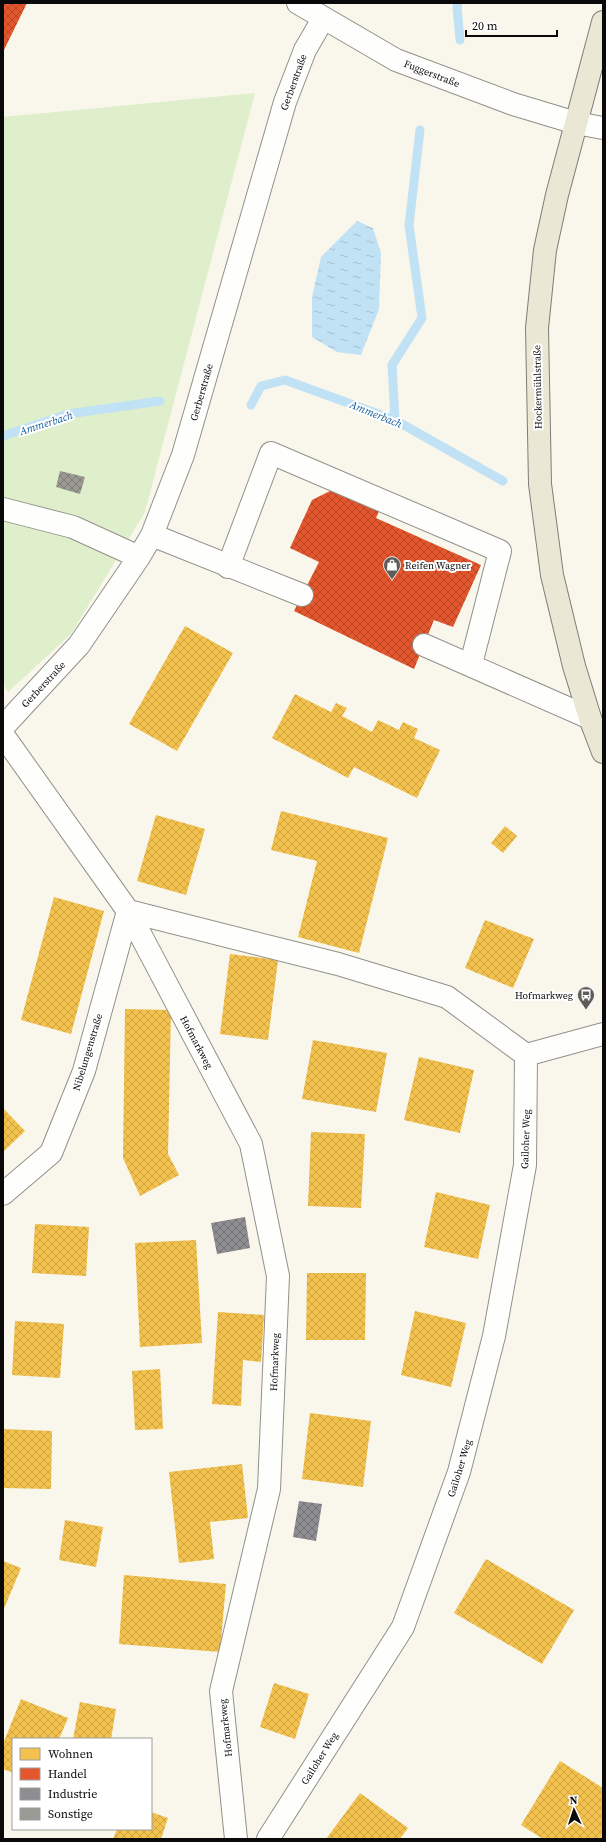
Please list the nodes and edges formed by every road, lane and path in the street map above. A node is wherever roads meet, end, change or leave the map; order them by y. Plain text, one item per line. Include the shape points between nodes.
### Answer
1 (298, 3) edge
2 (323, 19) junction
3 (603, 22) edge
4 (576, 123) junction
5 (603, 128) edge
6 (3, 509) edge
7 (152, 535) junction
8 (139, 557) junction
9 (228, 567) junction
10 (302, 595) dead end
11 (424, 644) dead end
12 (471, 664) junction
13 (590, 718) junction
14 (3, 727) edge
15 (3, 735) edge
16 (603, 752) edge
17 (128, 911) junction
18 (603, 1034) edge
19 (526, 1055) junction
20 (3, 1194) edge
21 (236, 1839) edge
22 (268, 1839) edge

1 - 2 street, Fuggerstraße
2 - 4 street, Fuggerstraße via 396,60 500,99
2 - 7 street, Gerberstraße via 305,50 285,102 183,455
3 - 4 main road, Hockermühlstraße
4 - 5 street, Fuggerstraße
4 - 13 main road, Hockermühlstraße via 545,250 537,328 537,398 540,484 552,575 574,666
6 - 8 street via 73,527
7 - 8 street, Gerberstraße
7 - 9 street
8 - 14 street, Gerberstraße via 79,645
9 - 10 street
9 - 12 street via 270,453 500,551
11 - 12 street
12 - 13 street
13 - 16 main road, Hockermühlstraße
15 - 17 street, Hofmarkweg
17 - 19 street via 338,964 447,997
17 - 20 street, Nibelungenstraße via 84,1071 51,1153
17 - 21 street, Hofmarkweg via 251,1144 278,1276 269,1489 221,1691
18 - 19 street
19 - 22 street, Gailoher Weg via 525,1165 494,1336 459,1472 403,1627

